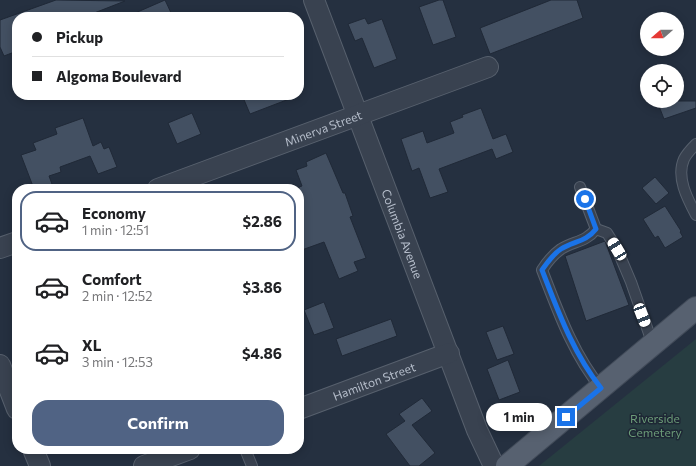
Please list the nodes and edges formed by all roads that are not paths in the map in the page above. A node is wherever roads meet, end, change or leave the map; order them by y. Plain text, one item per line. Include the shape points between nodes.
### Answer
1 (314, 0) edge
2 (488, 67) dead end
3 (357, 115) junction
4 (696, 144) edge
5 (171, 184) edge
6 (580, 187) dead end
7 (696, 215) edge
8 (596, 229) junction
9 (12, 244) edge
10 (0, 248) edge
11 (696, 308) edge
12 (653, 345) junction
13 (449, 353) junction
14 (0, 366) edge
15 (601, 388) junction
16 (12, 396) edge
17 (304, 407) edge
18 (35, 454) edge
19 (176, 454) edge
20 (248, 454) edge
21 (40, 466) edge
22 (144, 466) edge
23 (252, 466) edge
24 (494, 466) edge
25 (507, 466) edge

1 - 3 street, Columbia Avenue
2 - 3 street, Minerva Street
3 - 5 street, Minerva Street
3 - 13 street, Columbia Avenue
4 - 7 lane via 685,158 681,172 687,199
6 - 8 lane
8 - 12 lane via 607,233 617,249 632,282
8 - 15 lane via 590,237 562,249 542,270 562,322 588,372
9 - 10 street
11 - 12 main road
12 - 15 main road
13 - 17 street, Hamilton Street
13 - 24 street, Columbia Avenue via 477,430
14 - 16 street
15 - 25 main road
18 - 21 street
19 - 22 street
20 - 23 lane

